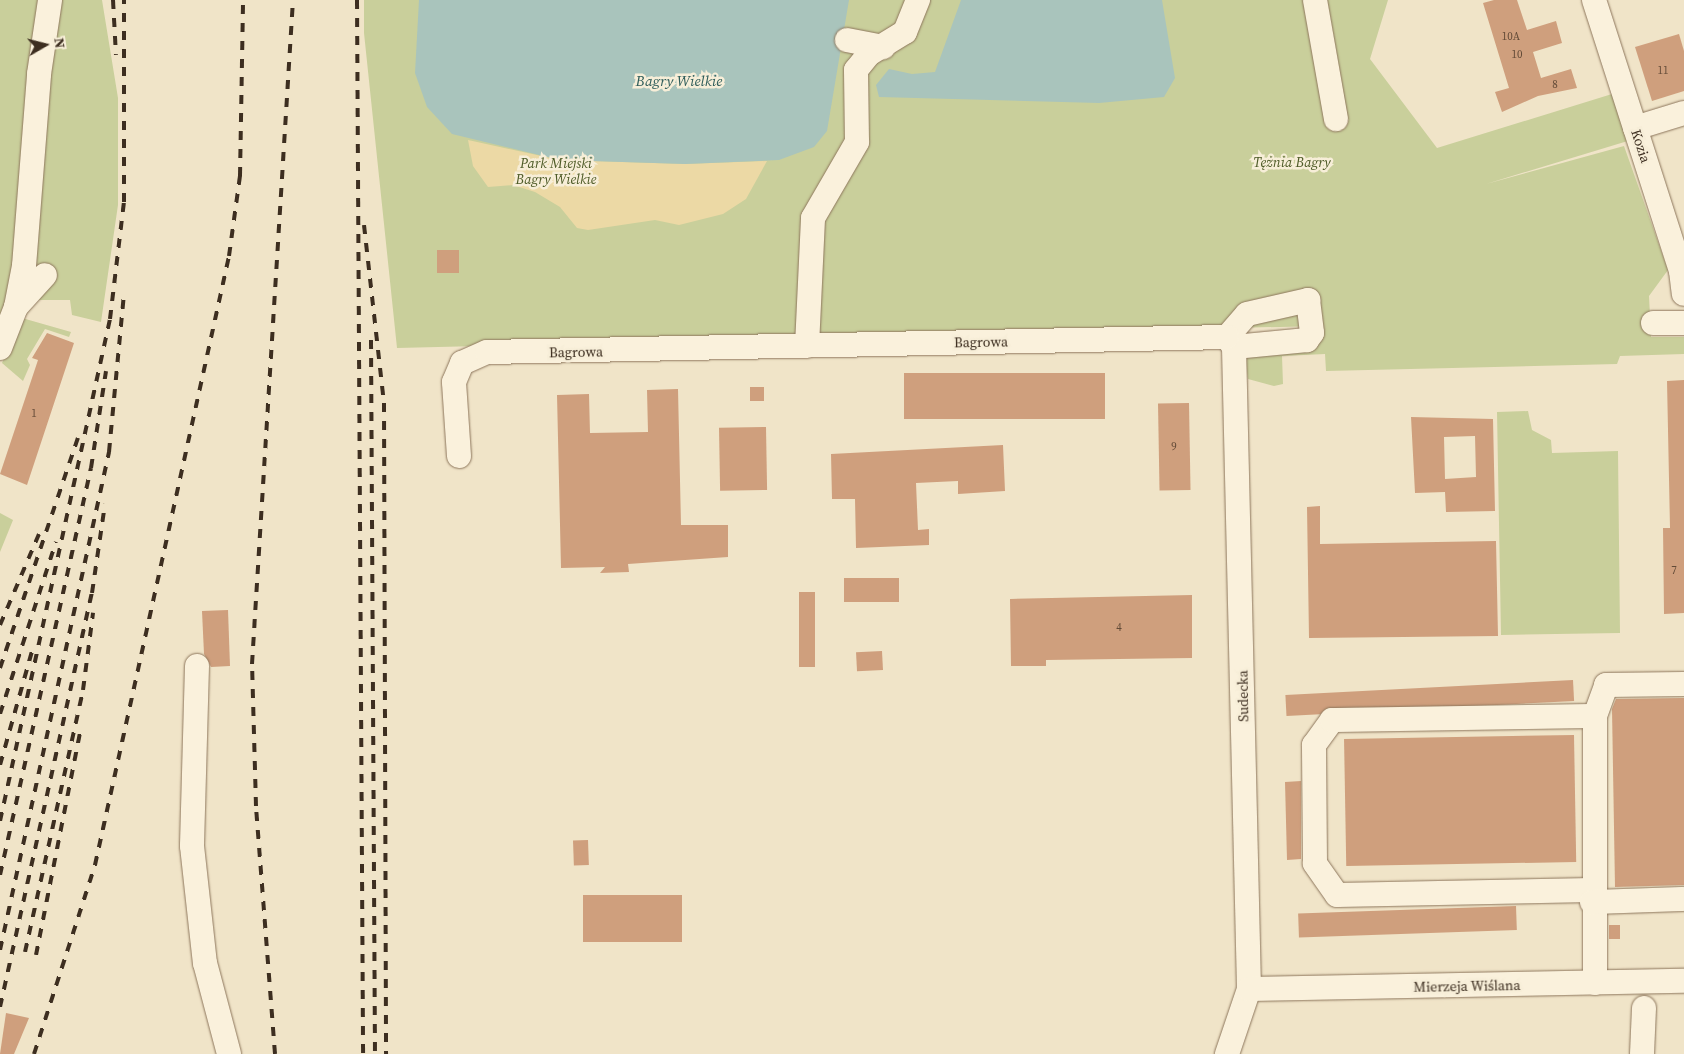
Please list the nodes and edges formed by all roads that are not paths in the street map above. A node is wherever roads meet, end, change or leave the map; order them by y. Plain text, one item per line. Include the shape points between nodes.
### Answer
1 (918, 0) edge
2 (1315, 0) edge
3 (1594, 0) edge
4 (47, 20) edge
5 (847, 40) dead end
6 (883, 47) junction
7 (1684, 113) edge
8 (1336, 120) dead end
9 (1635, 128) junction
10 (45, 275) dead end
11 (1684, 294) edge
12 (16, 307) junction
13 (1684, 317) edge
14 (1653, 323) dead end
15 (1684, 323) edge
16 (1231, 342) joint
17 (807, 346) junction
18 (0, 348) edge
19 (459, 456) dead end
20 (197, 666) dead end
21 (1684, 684) edge
22 (1595, 716) junction
23 (1592, 896) junction
24 (1684, 898) edge
25 (1684, 981) edge
26 (1595, 983) junction
27 (1249, 989) junction
28 (1644, 1008) dead end
29 (229, 1054) edge
30 (1227, 1054) edge
31 (1642, 1054) edge

1 - 6 street via 905,32
2 - 8 street
3 - 9 street, Kozia
4 - 12 street via 24,266
5 - 6 street
6 - 17 street via 869,54 856,70 857,142 813,218
7 - 9 street
9 - 11 street, Kozia via 1681,271
10 - 12 street
12 - 18 street
13 - 15 street
14 - 15 street
16 - 17 street, Bagrowa
16 - 27 street, Sudecka
17 - 19 street, Bagrowa via 487,352 458,368 454,392
20 - 29 street via 192,846 205,963
21 - 22 street via 1606,685
22 - 23 street via 1597,865
22 - 23 street via 1332,720 1314,745 1315,863 1337,895
23 - 24 street
23 - 26 street
25 - 26 street, Mierzeja Wiślana
26 - 27 street, Mierzeja Wiślana
27 - 30 street, Sudecka
28 - 31 street

